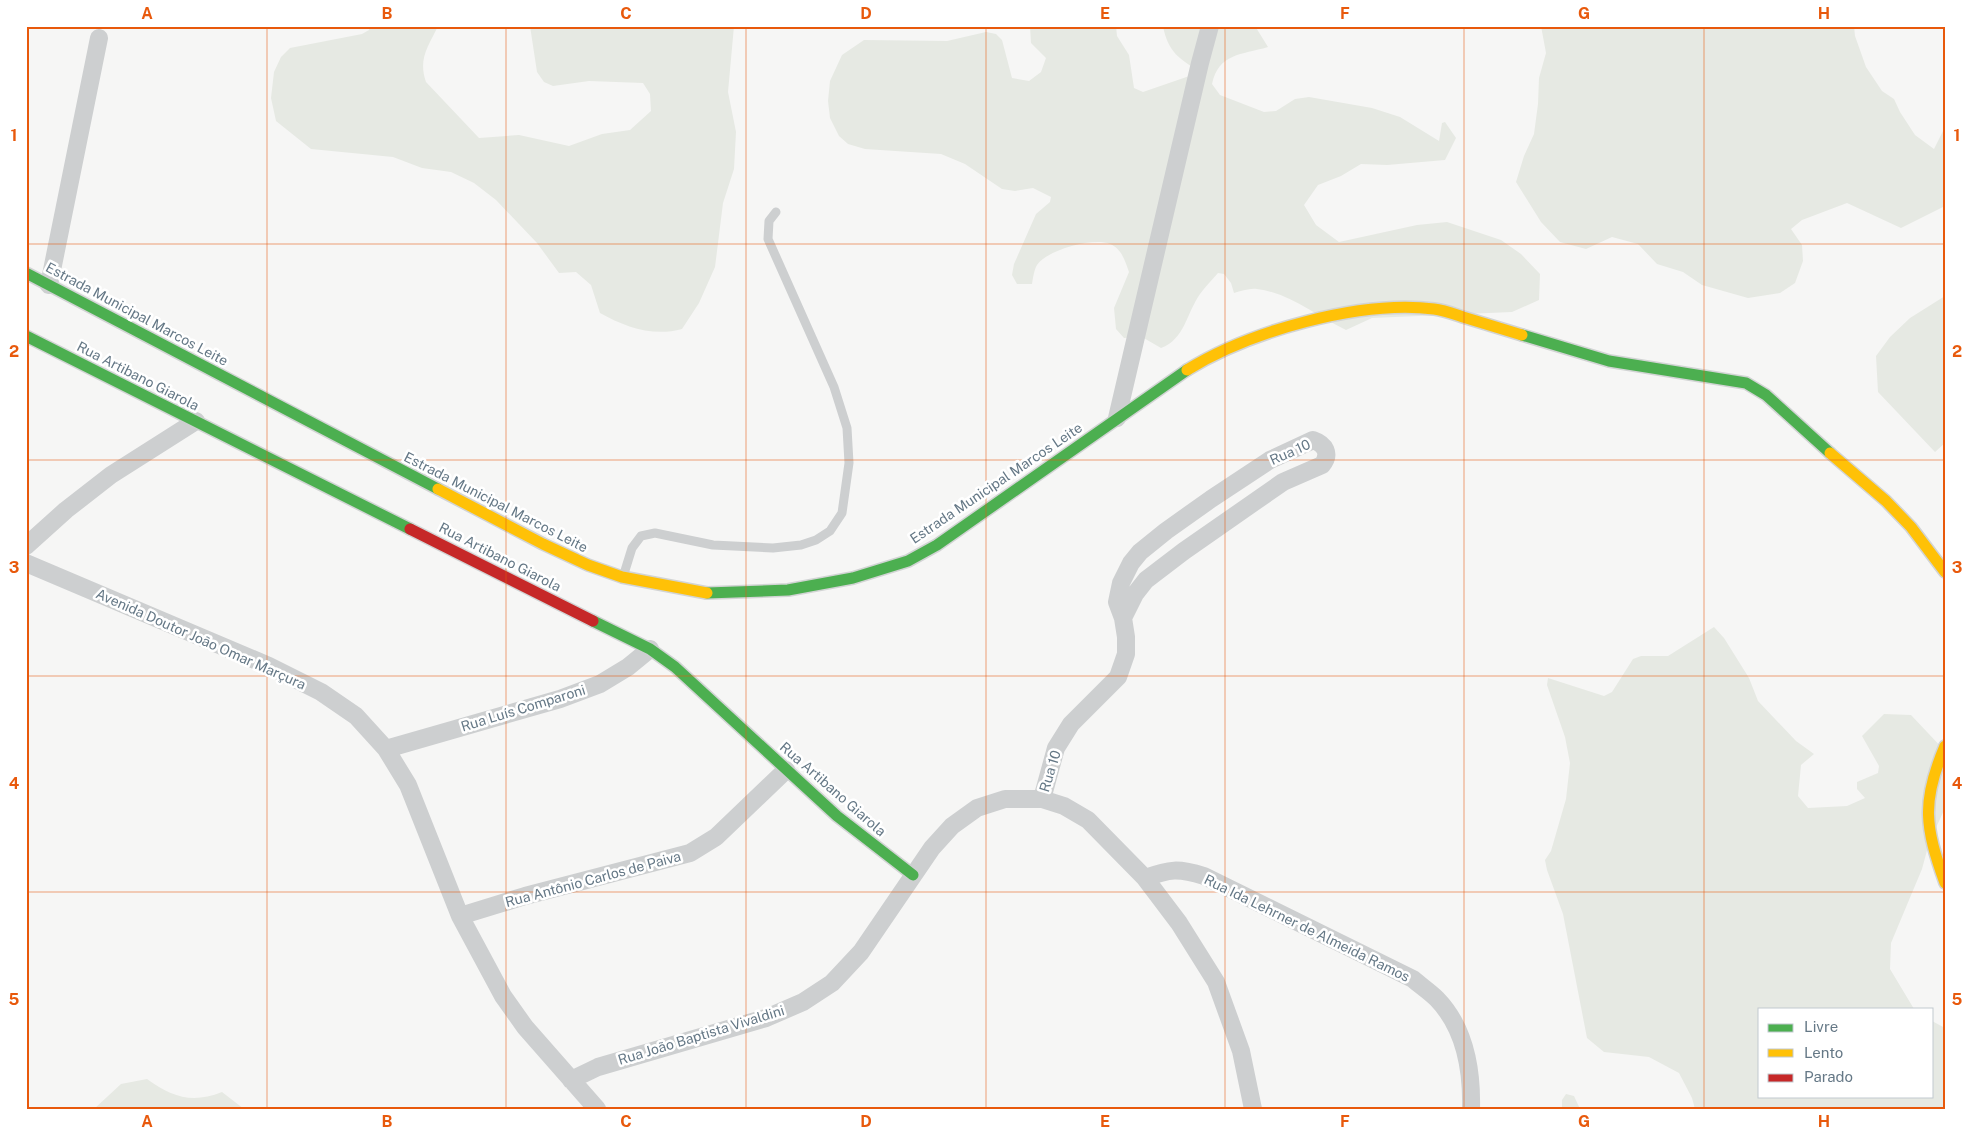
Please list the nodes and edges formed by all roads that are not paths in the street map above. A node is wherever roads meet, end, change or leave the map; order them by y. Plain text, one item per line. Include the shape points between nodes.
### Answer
1 (1210, 26) edge
2 (99, 38) dead end
3 (776, 212) dead end
4 (26, 273) edge
5 (50, 285) junction
6 (26, 336) edge
7 (1117, 418) junction
8 (196, 421) junction
9 (26, 546) edge
10 (26, 563) edge
11 (1131, 563) junction
12 (1945, 572) edge
13 (622, 577) junction
14 (1146, 580) junction
15 (1123, 618) junction
16 (650, 649) junction
17 (1945, 746) edge
18 (386, 749) junction
19 (786, 770) junction
20 (1042, 798) junction
21 (914, 875) junction
22 (1145, 878) junction
23 (1945, 884) edge
24 (460, 916) junction
25 (572, 1080) junction
26 (597, 1109) edge
27 (1253, 1109) edge
28 (1471, 1109) edge

1 - 7 street
2 - 5 street
3 - 13 lane via 769,221 768,239 834,387 846,428 849,463 842,513 830,531 801,545 773,548 713,544 655,533 641,536 632,548
4 - 5 street, Estrada Municipal Marcos Leite
5 - 13 street, Estrada Municipal Marcos Leite via 543,544
6 - 8 street, Rua Artibano Giarola
7 - 12 street, Estrada Municipal Marcos Leite via 1189,368 1262,335 1345,313 1397,307 1436,309 1609,361 1746,383 1766,395 1886,501 1911,526
7 - 13 street, Estrada Municipal Marcos Leite via 937,545 908,561 853,578 788,590 704,593
8 - 9 street via 111,474
8 - 16 street, Rua Artibano Giarola
10 - 18 street, Avenida Doutor João Omar Marçura via 269,666 321,692 356,716
11 - 14 street
11 - 14 street, Rua 10 via 1166,531 1270,460 1313,440 1323,446 1328,454 1322,464 1283,482
11 - 15 street, Rua 10 via 1121,583 1117,602
14 - 15 street, Rua 10
15 - 20 street, Rua 10 via 1126,654 1118,677 1071,724 1056,748
16 - 18 street, Rua Luís Comparoni via 600,684
16 - 19 street, Rua Artibano Giarola via 675,667
17 - 23 street via 1928,797 1930,837
18 - 24 street, Avenida Doutor João Omar Marçura via 408,785
19 - 21 street, Rua Artibano Giarola via 837,816
19 - 24 street, Rua Antônio Carlos de Paiva via 716,837 690,853
20 - 21 street, Rua João Baptista Vivaldini via 1005,799 977,808 952,826
20 - 22 street, Rua João Baptista Vivaldini via 1088,820
21 - 25 street, Rua João Baptista Vivaldini via 861,952 832,983 803,1002 766,1018 598,1067
22 - 27 street, Rua João Baptista Vivaldini via 1179,922 1216,982 1240,1051
22 - 28 street, Rua Ida Lehrner de Almeida Ramos via 1165,871 1184,870 1204,876 1413,979 1437,999 1453,1020 1464,1044
24 - 25 street, Avenida Doutor João Omar Marçura via 504,996
25 - 26 street, Avenida Doutor João Omar Marçura

